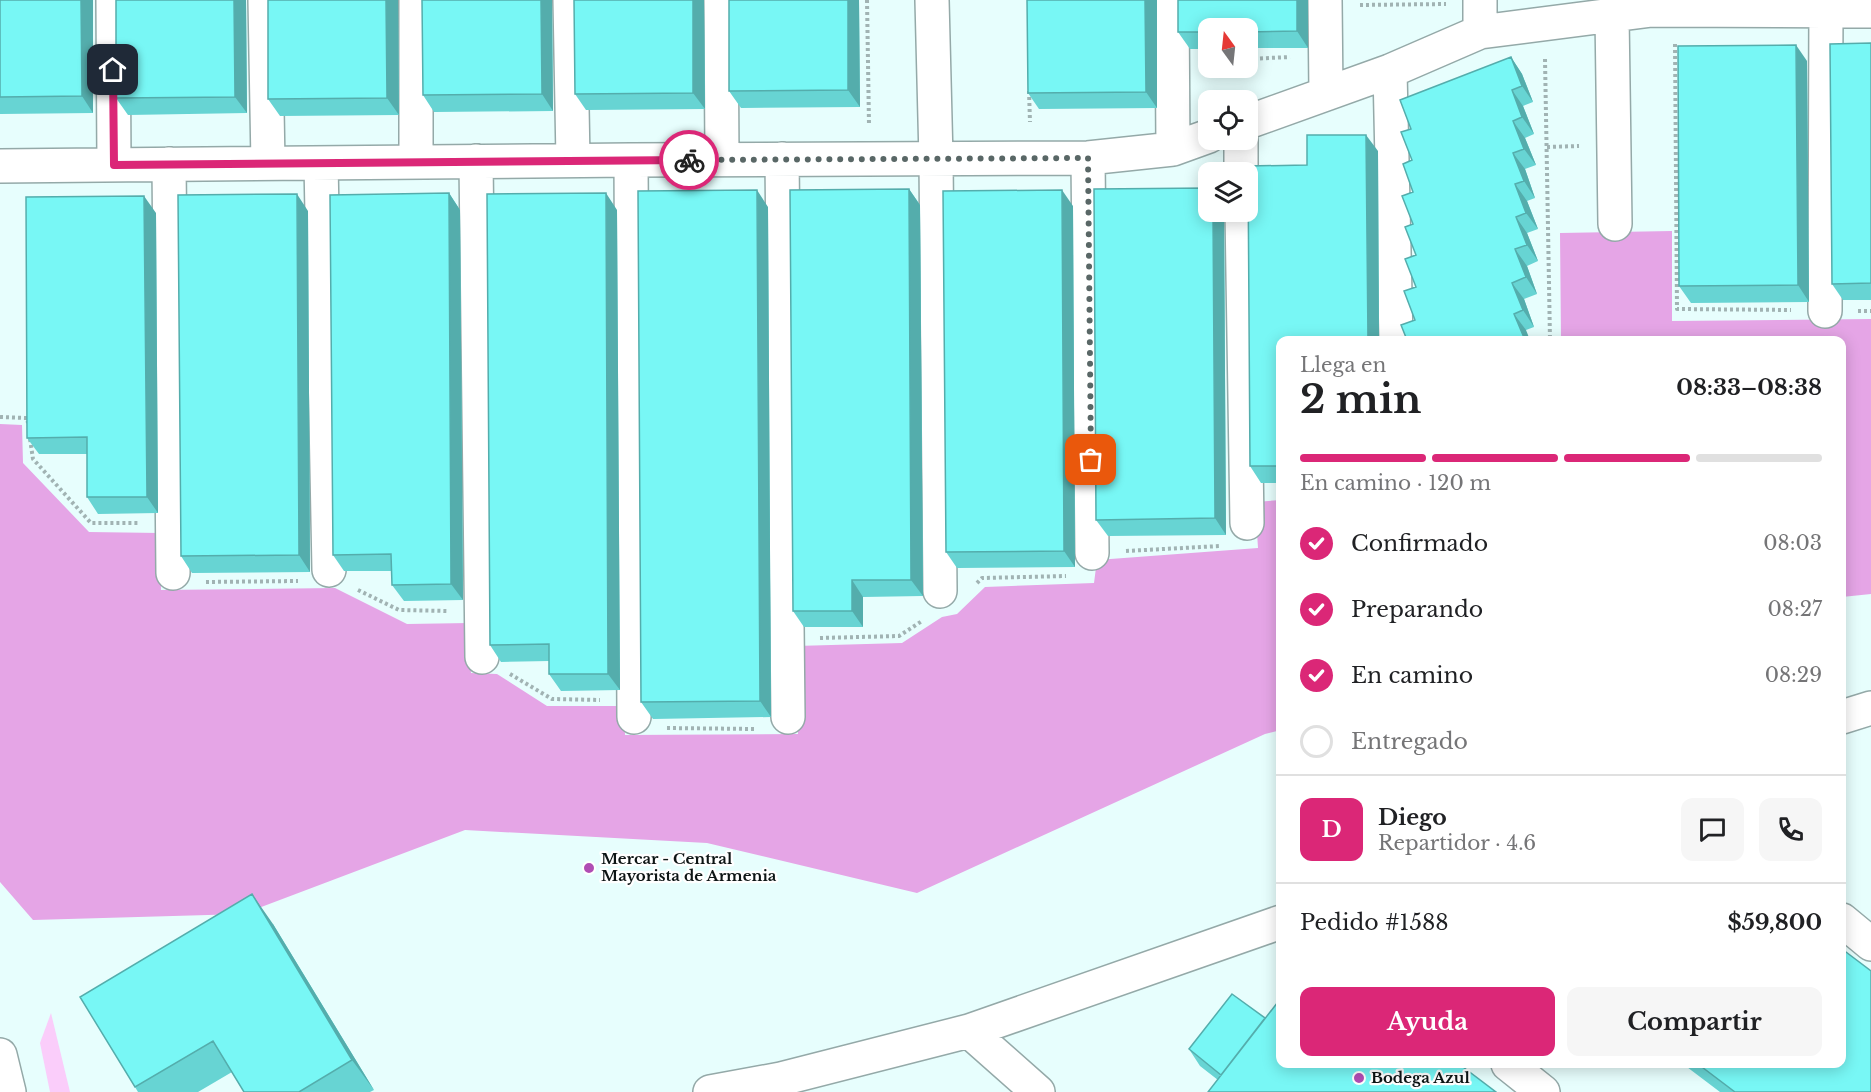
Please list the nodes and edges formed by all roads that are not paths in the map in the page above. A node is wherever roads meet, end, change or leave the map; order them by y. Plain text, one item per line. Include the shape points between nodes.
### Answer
1 (113, 0) edge
2 (265, 0) edge
3 (416, 0) edge
4 (570, 0) edge
5 (721, 0) edge
6 (932, 0) edge
7 (1172, 0) edge
8 (1325, 3) edge
9 (1826, 5) edge
10 (1660, 6) edge
11 (1871, 11) edge
12 (1480, 12) edge
13 (1612, 15) junction
14 (1390, 70) junction
15 (1326, 94) junction
16 (1258, 118) edge
17 (1198, 140) edge
18 (1173, 149) junction
19 (1088, 158) junction
20 (722, 159) junction
21 (782, 159) junction
22 (936, 159) junction
23 (573, 160) junction
24 (631, 160) junction
25 (476, 161) junction
26 (416, 162) junction
27 (267, 163) junction
28 (321, 163) junction
29 (169, 164) junction
30 (114, 165) junction
31 (0, 166) edge
32 (1242, 222) edge
33 (1615, 225) dead end
34 (1825, 311) road end
35 (1396, 336) edge
36 (1246, 523) road end
37 (1092, 553) road end
38 (329, 570) dead end
39 (173, 573) dead end
40 (934, 604) road end
41 (482, 657) road end
42 (634, 708) road end
43 (1871, 708) edge
44 (1846, 716) edge
45 (788, 717) road end
46 (1846, 923) edge
47 (1276, 924) edge
48 (1871, 944) edge
49 (969, 1030) junction
50 (0, 1055) edge
51 (1513, 1068) edge
52 (9, 1092) edge
53 (710, 1092) edge
54 (1038, 1092) edge
55 (1543, 1092) edge

1 - 30 street
2 - 27 street
3 - 26 street
4 - 23 street
5 - 20 street
6 - 22 street
7 - 18 street
8 - 15 street
9 - 10 street
9 - 11 street
9 - 34 street
10 - 13 street
12 - 13 street
12 - 14 street
13 - 33 street
14 - 15 street
14 - 35 street
15 - 16 street
17 - 18 street
18 - 19 street
19 - 22 street
19 - 37 street
20 - 21 street
20 - 24 street
21 - 22 street
21 - 45 street
22 - 40 street
23 - 24 street
23 - 25 street
24 - 42 street
25 - 26 street
25 - 41 street
26 - 28 street
27 - 28 street
27 - 29 street
28 - 38 street
29 - 30 street
29 - 39 street
30 - 31 street
32 - 36 street
43 - 44 street
46 - 48 street
47 - 49 street
49 - 53 street via 781,1079
49 - 54 street
50 - 52 street
51 - 55 street

